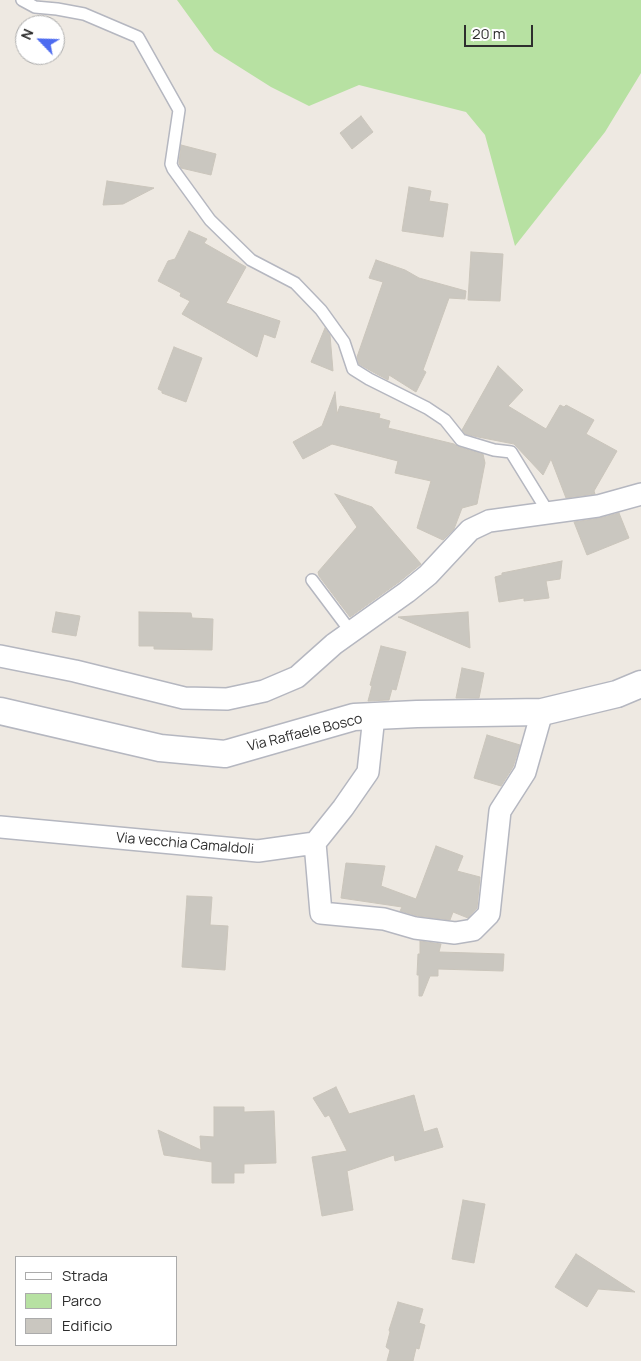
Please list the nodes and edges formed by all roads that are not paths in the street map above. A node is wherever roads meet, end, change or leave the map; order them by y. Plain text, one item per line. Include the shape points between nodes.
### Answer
1 (22, 0) edge
2 (641, 494) edge
3 (548, 512) junction
4 (312, 580) dead end
5 (351, 632) junction
6 (0, 656) edge
7 (641, 684) edge
8 (0, 711) edge
9 (542, 712) junction
10 (374, 716) junction
11 (0, 826) edge
12 (315, 843) junction

1 - 3 lane via 36,7 84,14 138,37 179,110 171,164 210,220 250,260 295,283 321,310 344,342 353,369 427,408 445,420 461,440 510,452
2 - 3 street via 598,506
3 - 5 street via 490,521 470,530 428,575
4 - 5 lane
5 - 6 street via 297,677 264,691 227,699 184,698
7 - 9 street, Via Raffaele Bosco via 616,694
8 - 10 street, Via Raffaele Bosco via 160,748 225,754 354,717
9 - 10 street, Via Raffaele Bosco
9 - 12 street via 524,772 500,811 489,914 473,930 455,933 415,928 384,919 321,913
10 - 12 street via 368,772
11 - 12 street, Via vecchia Camaldoli via 258,851

